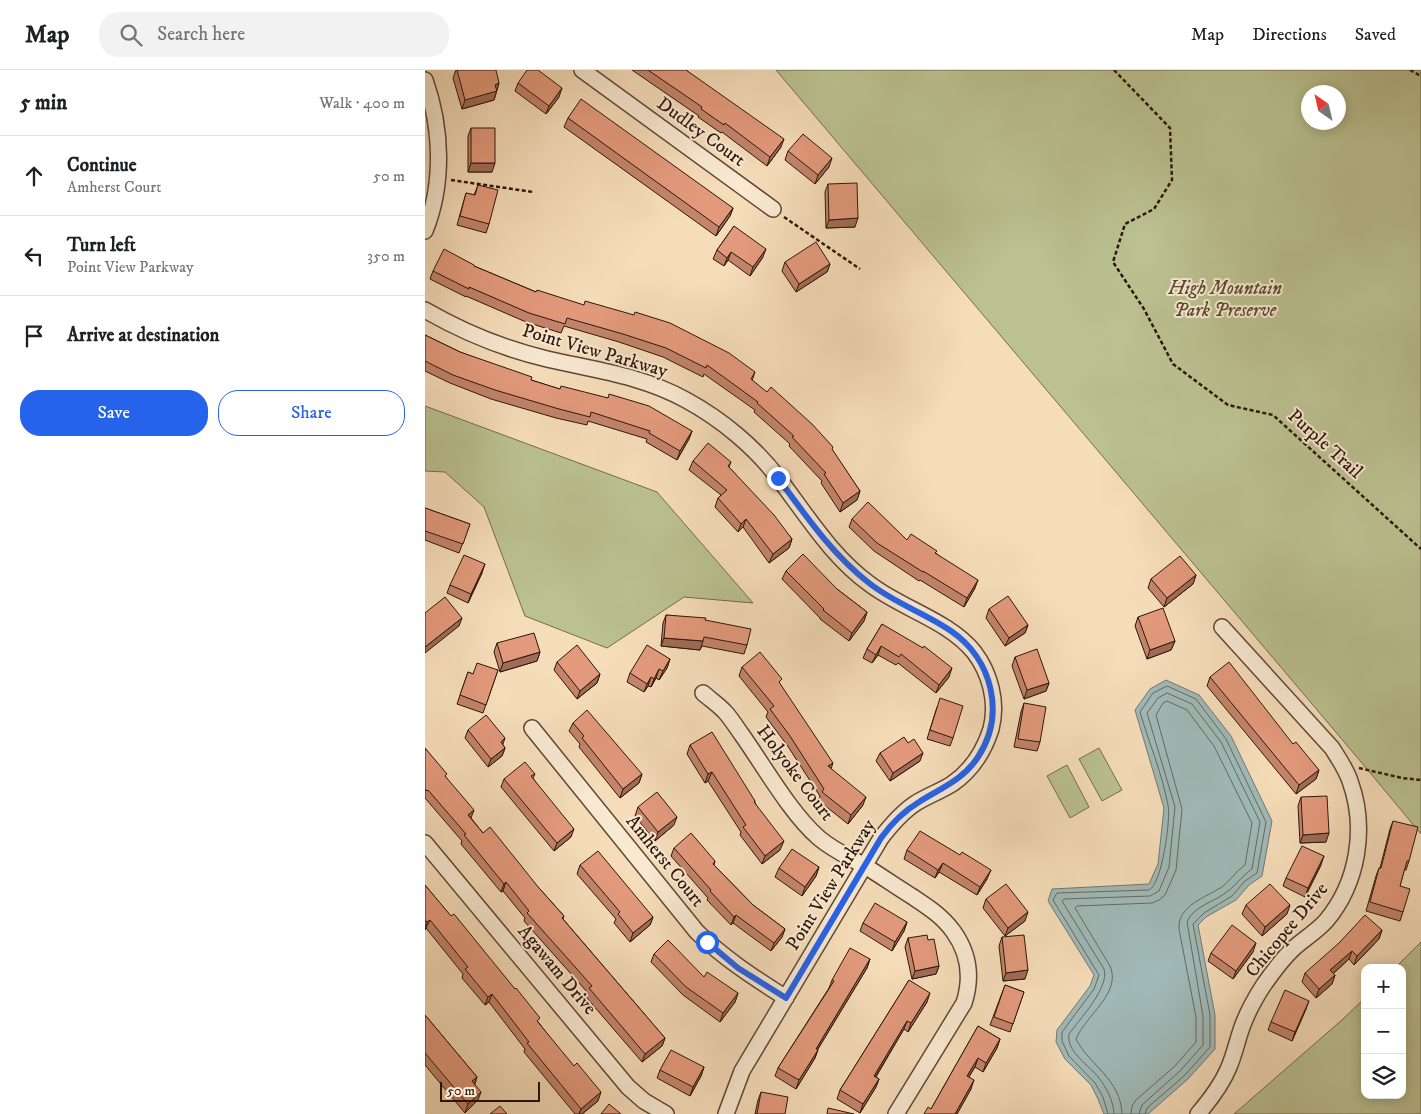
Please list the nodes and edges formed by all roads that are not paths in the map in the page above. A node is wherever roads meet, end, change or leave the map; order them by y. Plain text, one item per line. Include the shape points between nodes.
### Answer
1 (582, 70) edge
2 (425, 80) edge
3 (773, 210) road end
4 (425, 231) edge
5 (425, 310) edge
6 (1222, 627) dead end
7 (703, 693) dead end
8 (532, 728) dead end
9 (425, 843) edge
10 (864, 866) junction
11 (786, 998) junction
12 (666, 1114) edge
13 (726, 1114) edge
14 (896, 1114) edge
15 (1198, 1114) edge

1 - 3 street, Dudley Court
2 - 4 street via 438,144 435,196
5 - 10 street, Point View Parkway via 496,343 644,382 686,400 735,434 768,466 829,546 870,585 950,630 974,652 983,666 993,697 994,712 984,747 966,772 953,783 917,802 890,826
6 - 15 street, Chicopee Drive via 1332,748 1350,781 1358,835 1355,864 1336,908 1324,923 1293,949 1263,986 1242,1028 1229,1066
7 - 10 street, Holyoke Court via 726,712 802,820 834,850
8 - 11 street, Amherst Court via 697,932 738,968
9 - 12 street, Agawam Drive via 628,1087
10 - 11 street, Point View Parkway
10 - 14 street, Holyoke Court via 944,920 962,946 969,976 964,1003
11 - 13 street, Point View Parkway via 743,1071

